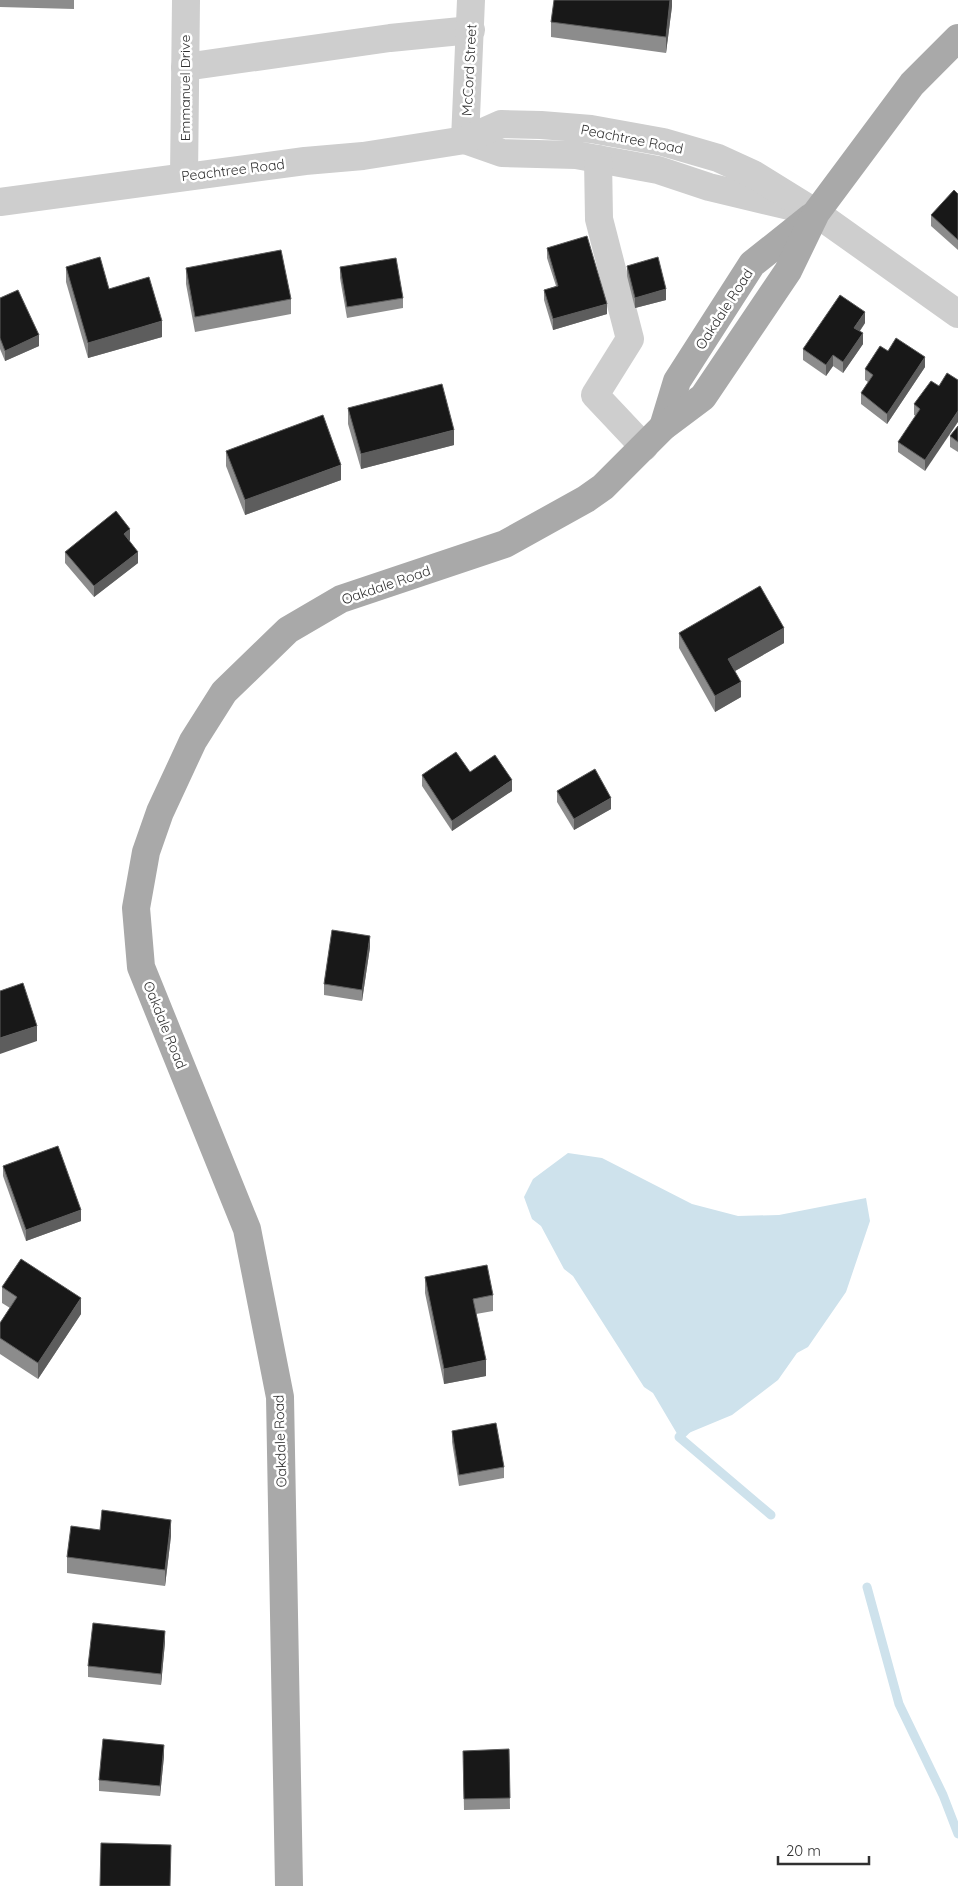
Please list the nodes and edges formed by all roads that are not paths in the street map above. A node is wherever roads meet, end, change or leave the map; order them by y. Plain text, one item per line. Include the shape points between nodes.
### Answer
1 (186, 0) edge
2 (472, 0) edge
3 (471, 30) junction
4 (958, 38) edge
5 (185, 67) junction
6 (466, 140) junction
7 (598, 159) junction
8 (184, 176) junction
9 (0, 202) edge
10 (816, 213) junction
11 (958, 314) edge
12 (644, 447) junction
13 (289, 1886) edge

1 - 5 street, Emmanuel Drive
2 - 3 street, McCord Street
3 - 5 street
3 - 6 street, McCord Street
4 - 10 main road, Oakdale Road via 912,84
5 - 8 street, Emmanuel Drive
6 - 7 street, Peachtree Road via 502,153 576,155
6 - 8 street, Peachtree Road via 362,156
6 - 10 street, Peachtree Road via 500,124 591,129 663,142 718,158 753,174
7 - 10 street, Peachtree Road via 658,170 708,187
7 - 12 street via 599,219 630,339 595,395
8 - 9 street, Peachtree Road
10 - 11 street, Peachtree Road
10 - 12 main road, Oakdale Road via 752,264 677,381 663,427
12 - 13 main road, Oakdale Road via 604,487 505,544 341,599 288,630 224,692 193,741 160,812 146,852 136,908 141,966 247,1229 280,1397

